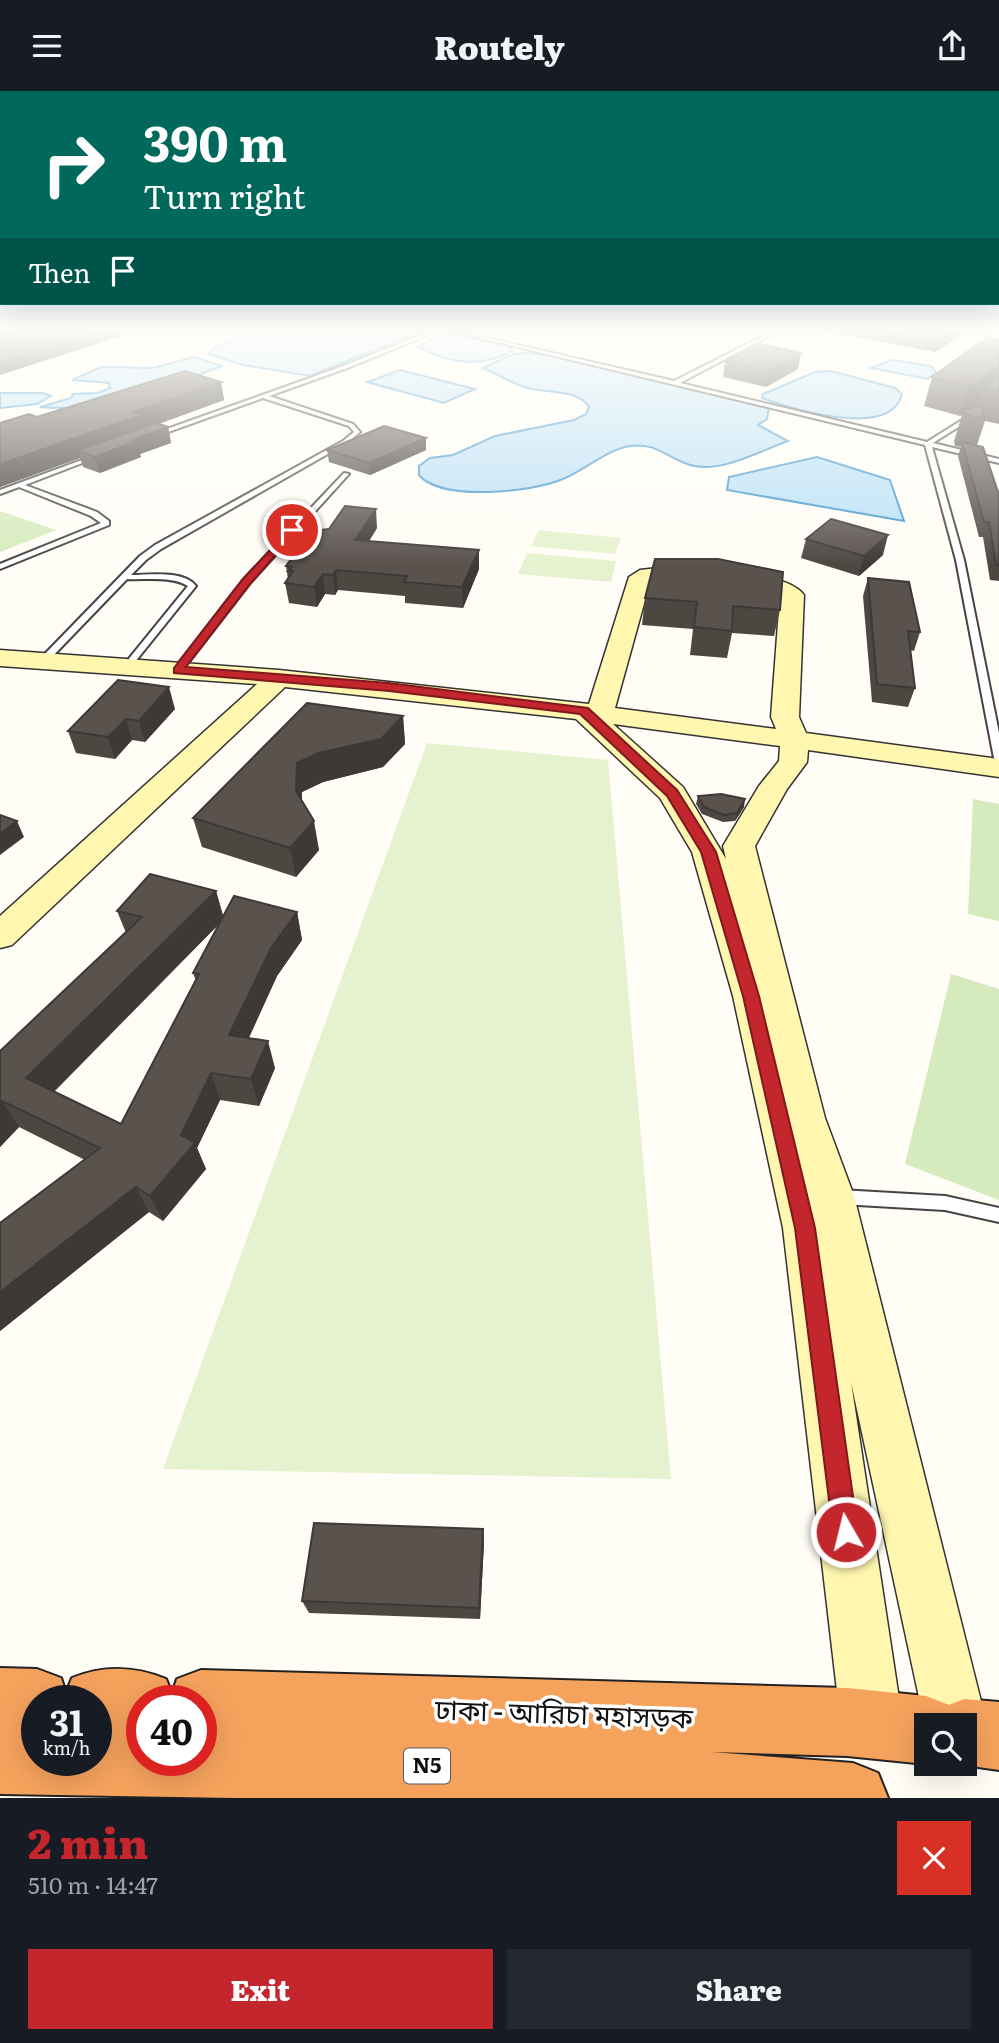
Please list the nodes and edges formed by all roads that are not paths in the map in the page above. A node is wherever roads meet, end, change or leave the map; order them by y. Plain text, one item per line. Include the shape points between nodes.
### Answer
1 (233, 407) edge
2 (295, 407) edge
3 (773, 407) edge
4 (983, 408) edge
5 (142, 440) edge
6 (928, 444) junction
7 (106, 453) edge
8 (999, 461) edge
9 (346, 474) dead end
10 (19, 485) junction
11 (0, 492) edge
12 (0, 567) edge
13 (127, 577) junction
14 (0, 658) edge
15 (44, 660) junction
16 (127, 666) junction
17 (178, 670) junction
18 (279, 678) junction
19 (591, 712) junction
20 (795, 739) junction
21 (999, 758) edge
22 (999, 768) edge
23 (0, 936) edge
24 (832, 1196) junction
25 (999, 1215) edge
26 (0, 1702) edge
27 (21, 1702) edge
28 (217, 1704) edge
29 (953, 1713) edge
30 (899, 1727) edge
31 (977, 1734) edge
32 (999, 1737) edge
33 (0, 1760) edge
34 (853, 1798) edge

1 - 5 lane
2 - 13 lane via 351,425 357,432 158,547
3 - 6 lane
4 - 6 lane
6 - 8 lane
6 - 21 lane via 960,560
7 - 10 lane
9 - 17 lane via 247,581
10 - 11 lane
10 - 12 lane via 106,523
13 - 15 lane
13 - 16 lane via 173,578 192,586
14 - 15 street
15 - 16 street
16 - 17 street
17 - 18 street
18 - 19 street
18 - 23 street
19 - 20 street
19 - 20 street via 640,577 660,572 722,576 787,589 792,595 785,717
19 - 30 street via 673,793 708,852 751,996 805,1228
20 - 22 street
20 - 24 street via 793,762 739,846 805,1118
24 - 25 lane via 945,1203
24 - 29 street
26 - 27 highway
28 - 30 highway, ঢাকা - আরিচা মহাসড়ক
31 - 32 highway
33 - 34 highway, N5 via 468,1767

